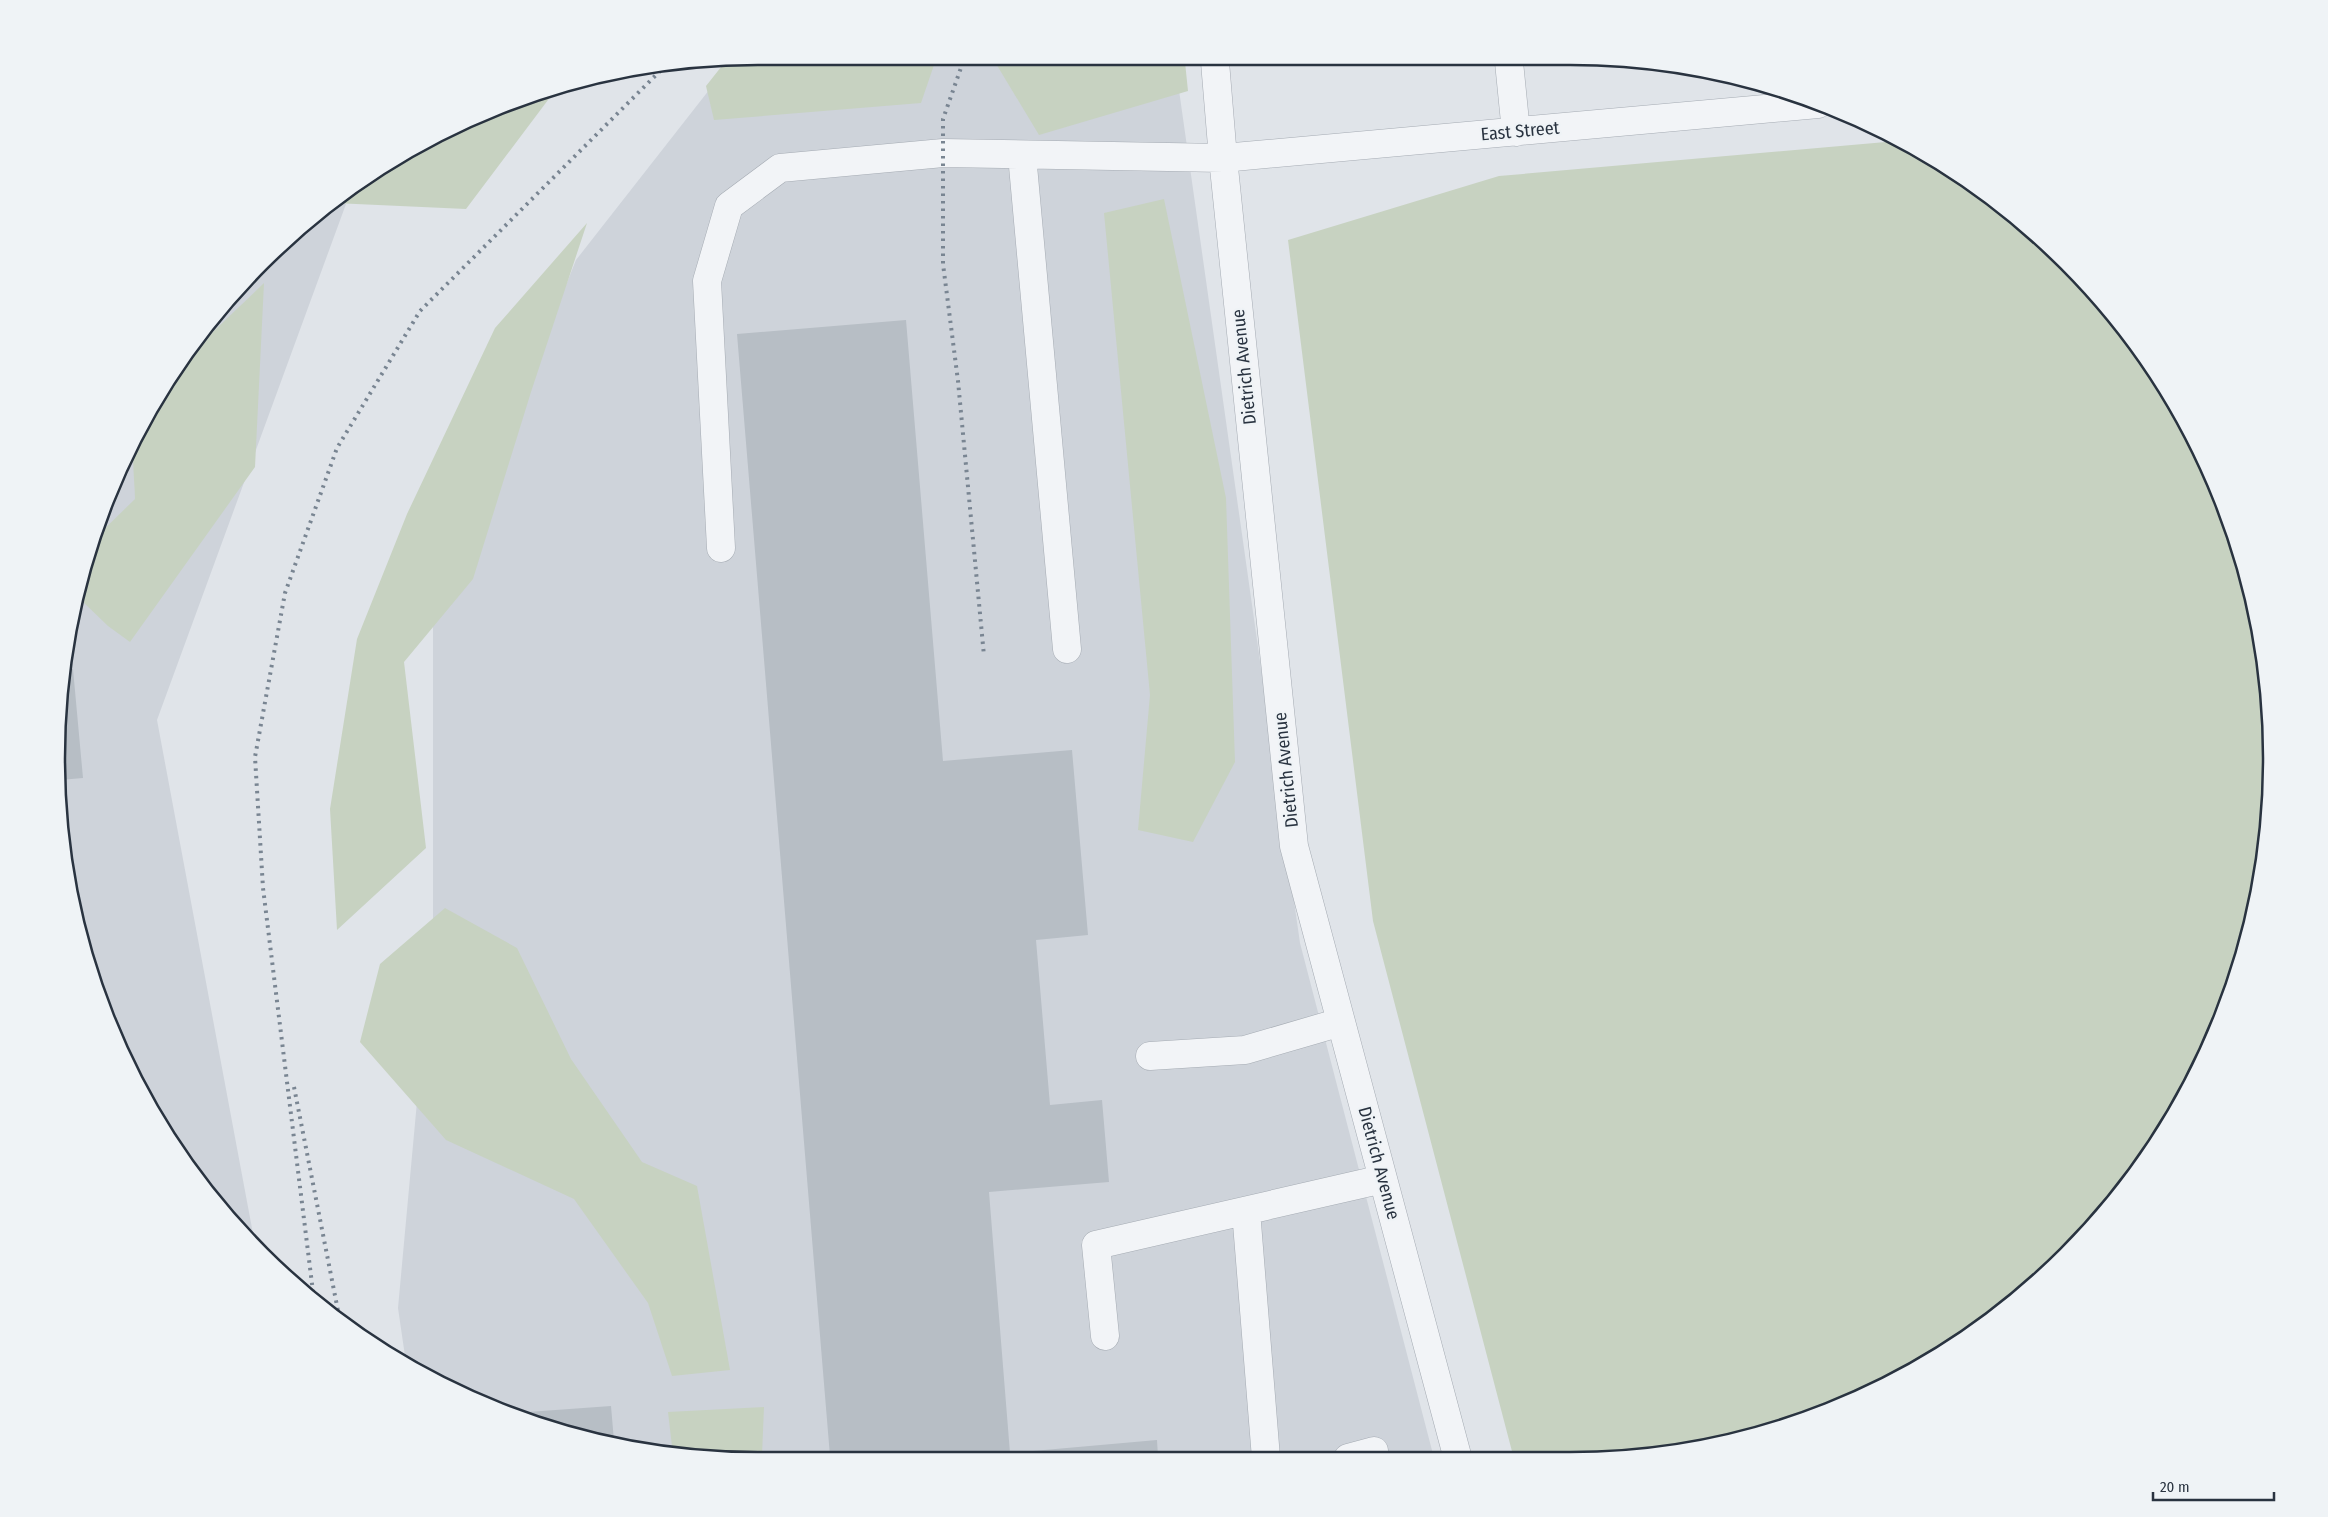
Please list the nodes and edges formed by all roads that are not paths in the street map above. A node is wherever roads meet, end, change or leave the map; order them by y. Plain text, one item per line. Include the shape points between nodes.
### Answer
1 (1215, 65) edge
2 (1509, 65) edge
3 (1796, 104) edge
4 (1516, 132) junction
5 (1022, 155) junction
6 (1223, 158) junction
7 (721, 548) dead end
8 (1067, 649) dead end
9 (1341, 1022) junction
10 (1150, 1056) dead end
11 (1383, 1179) junction
12 (1246, 1211) junction
13 (1105, 1336) dead end
14 (1374, 1451) dead end
15 (1266, 1452) edge
16 (1370, 1452) edge
17 (1456, 1452) edge

1 - 6 street, Dietrich Avenue
2 - 4 street
3 - 4 street, East Street
4 - 6 street, East Street
5 - 6 street, East Street
5 - 7 street, East Street via 943,153 780,168 729,206 707,281
5 - 8 street
6 - 9 street, Dietrich Avenue via 1294,846
9 - 10 street via 1245,1050
9 - 11 street, Dietrich Avenue
11 - 12 street
11 - 17 street, Dietrich Avenue
12 - 13 street via 1096,1245
12 - 15 street
14 - 16 street

